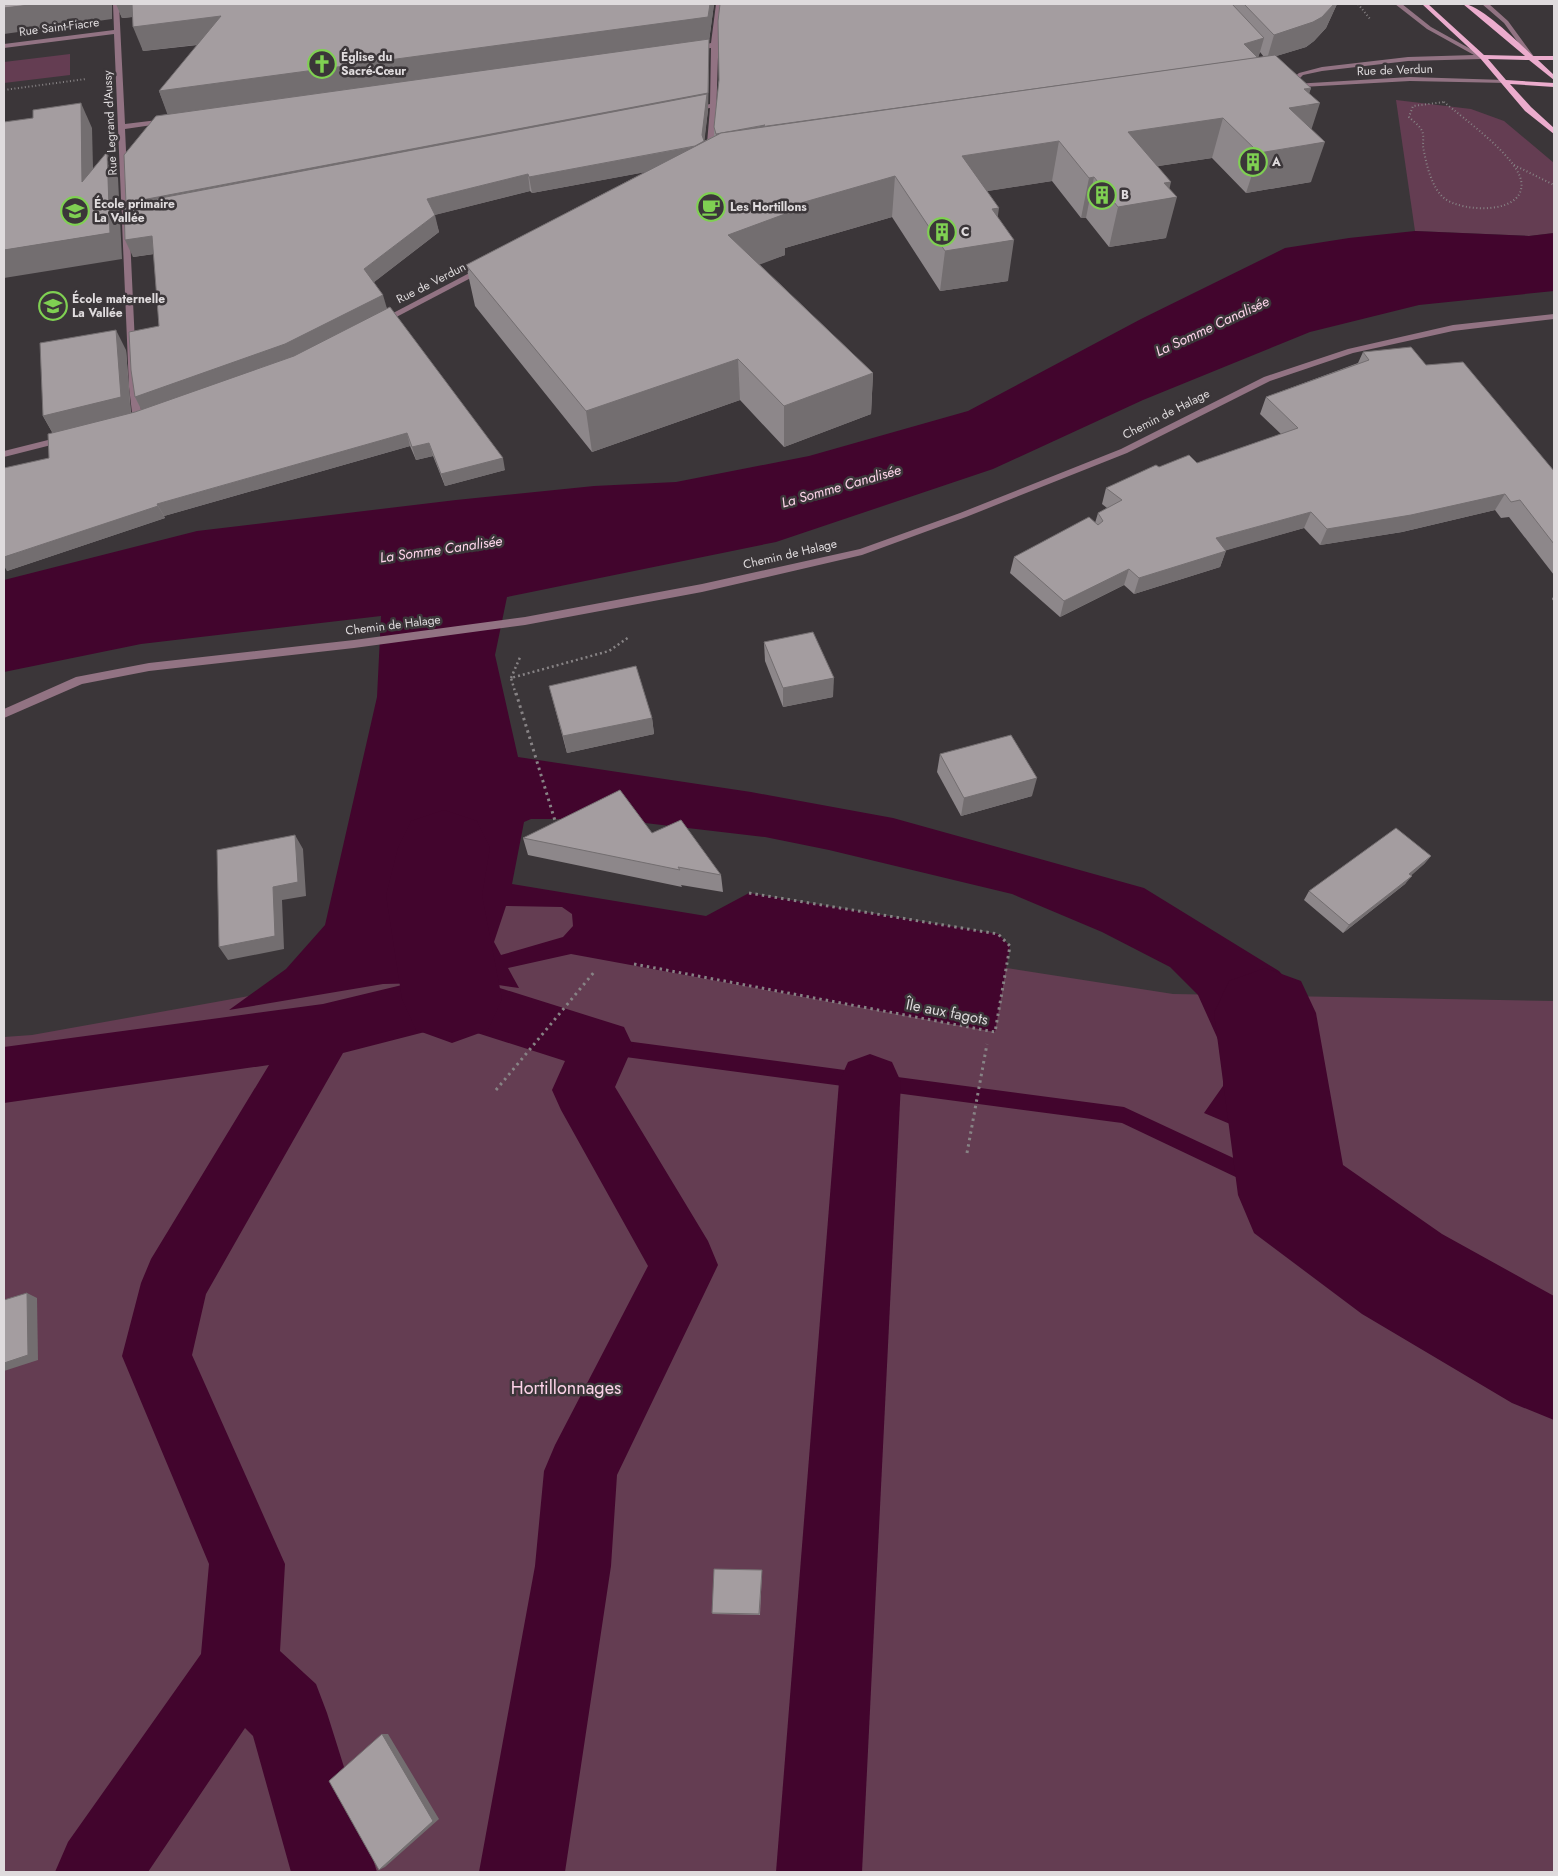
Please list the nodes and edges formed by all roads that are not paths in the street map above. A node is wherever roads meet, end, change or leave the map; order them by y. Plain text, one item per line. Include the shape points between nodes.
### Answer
1 (116, 4) edge
2 (719, 4) edge
3 (1398, 4) edge
4 (1425, 4) edge
5 (1466, 4) edge
6 (1485, 4) edge
7 (718, 12) junction
8 (728, 12) edge
9 (118, 31) junction
10 (714, 45) junction
11 (4, 46) edge
12 (682, 50) edge
13 (1482, 57) junction
14 (1532, 58) junction
15 (1554, 58) edge
16 (1554, 78) edge
17 (1505, 82) junction
18 (1554, 84) edge
19 (714, 105) junction
20 (686, 110) edge
21 (171, 120) edge
22 (122, 127) junction
23 (1554, 132) edge
24 (712, 161) edge
25 (490, 266) edge
26 (1554, 316) edge
27 (375, 325) edge
28 (146, 418) edge
29 (138, 421) junction
30 (128, 423) edge
31 (73, 437) edge
32 (4, 454) edge
33 (4, 714) edge

1 - 9 street, Rue Legrand d'Aussy
2 - 7 street
3 - 13 street via 1429,28
4 - 13 main road
5 - 14 main road
6 - 14 street via 1506,22
7 - 8 street
7 - 10 street
9 - 11 street, Rue Saint-Fiacre
9 - 22 street, Rue Legrand d'Aussy
10 - 12 street
10 - 19 street
13 - 14 main road
13 - 17 main road
13 - 17 street, Rue de Verdun via 1408,59 1322,69 1301,74 1280,85 1410,79
14 - 15 main road
14 - 16 main road
17 - 18 main road
17 - 23 main road
19 - 20 street
19 - 24 street via 709,152
21 - 22 street
22 - 29 street, Rue Legrand d'Aussy via 130,217 133,387
25 - 27 street, Rue de Verdun
26 - 33 street, Chemin de Halage via 1444,330 1350,351 1267,379 1124,451 862,552 710,586 525,621 149,667 80,680
28 - 29 street
29 - 30 street
31 - 32 street

